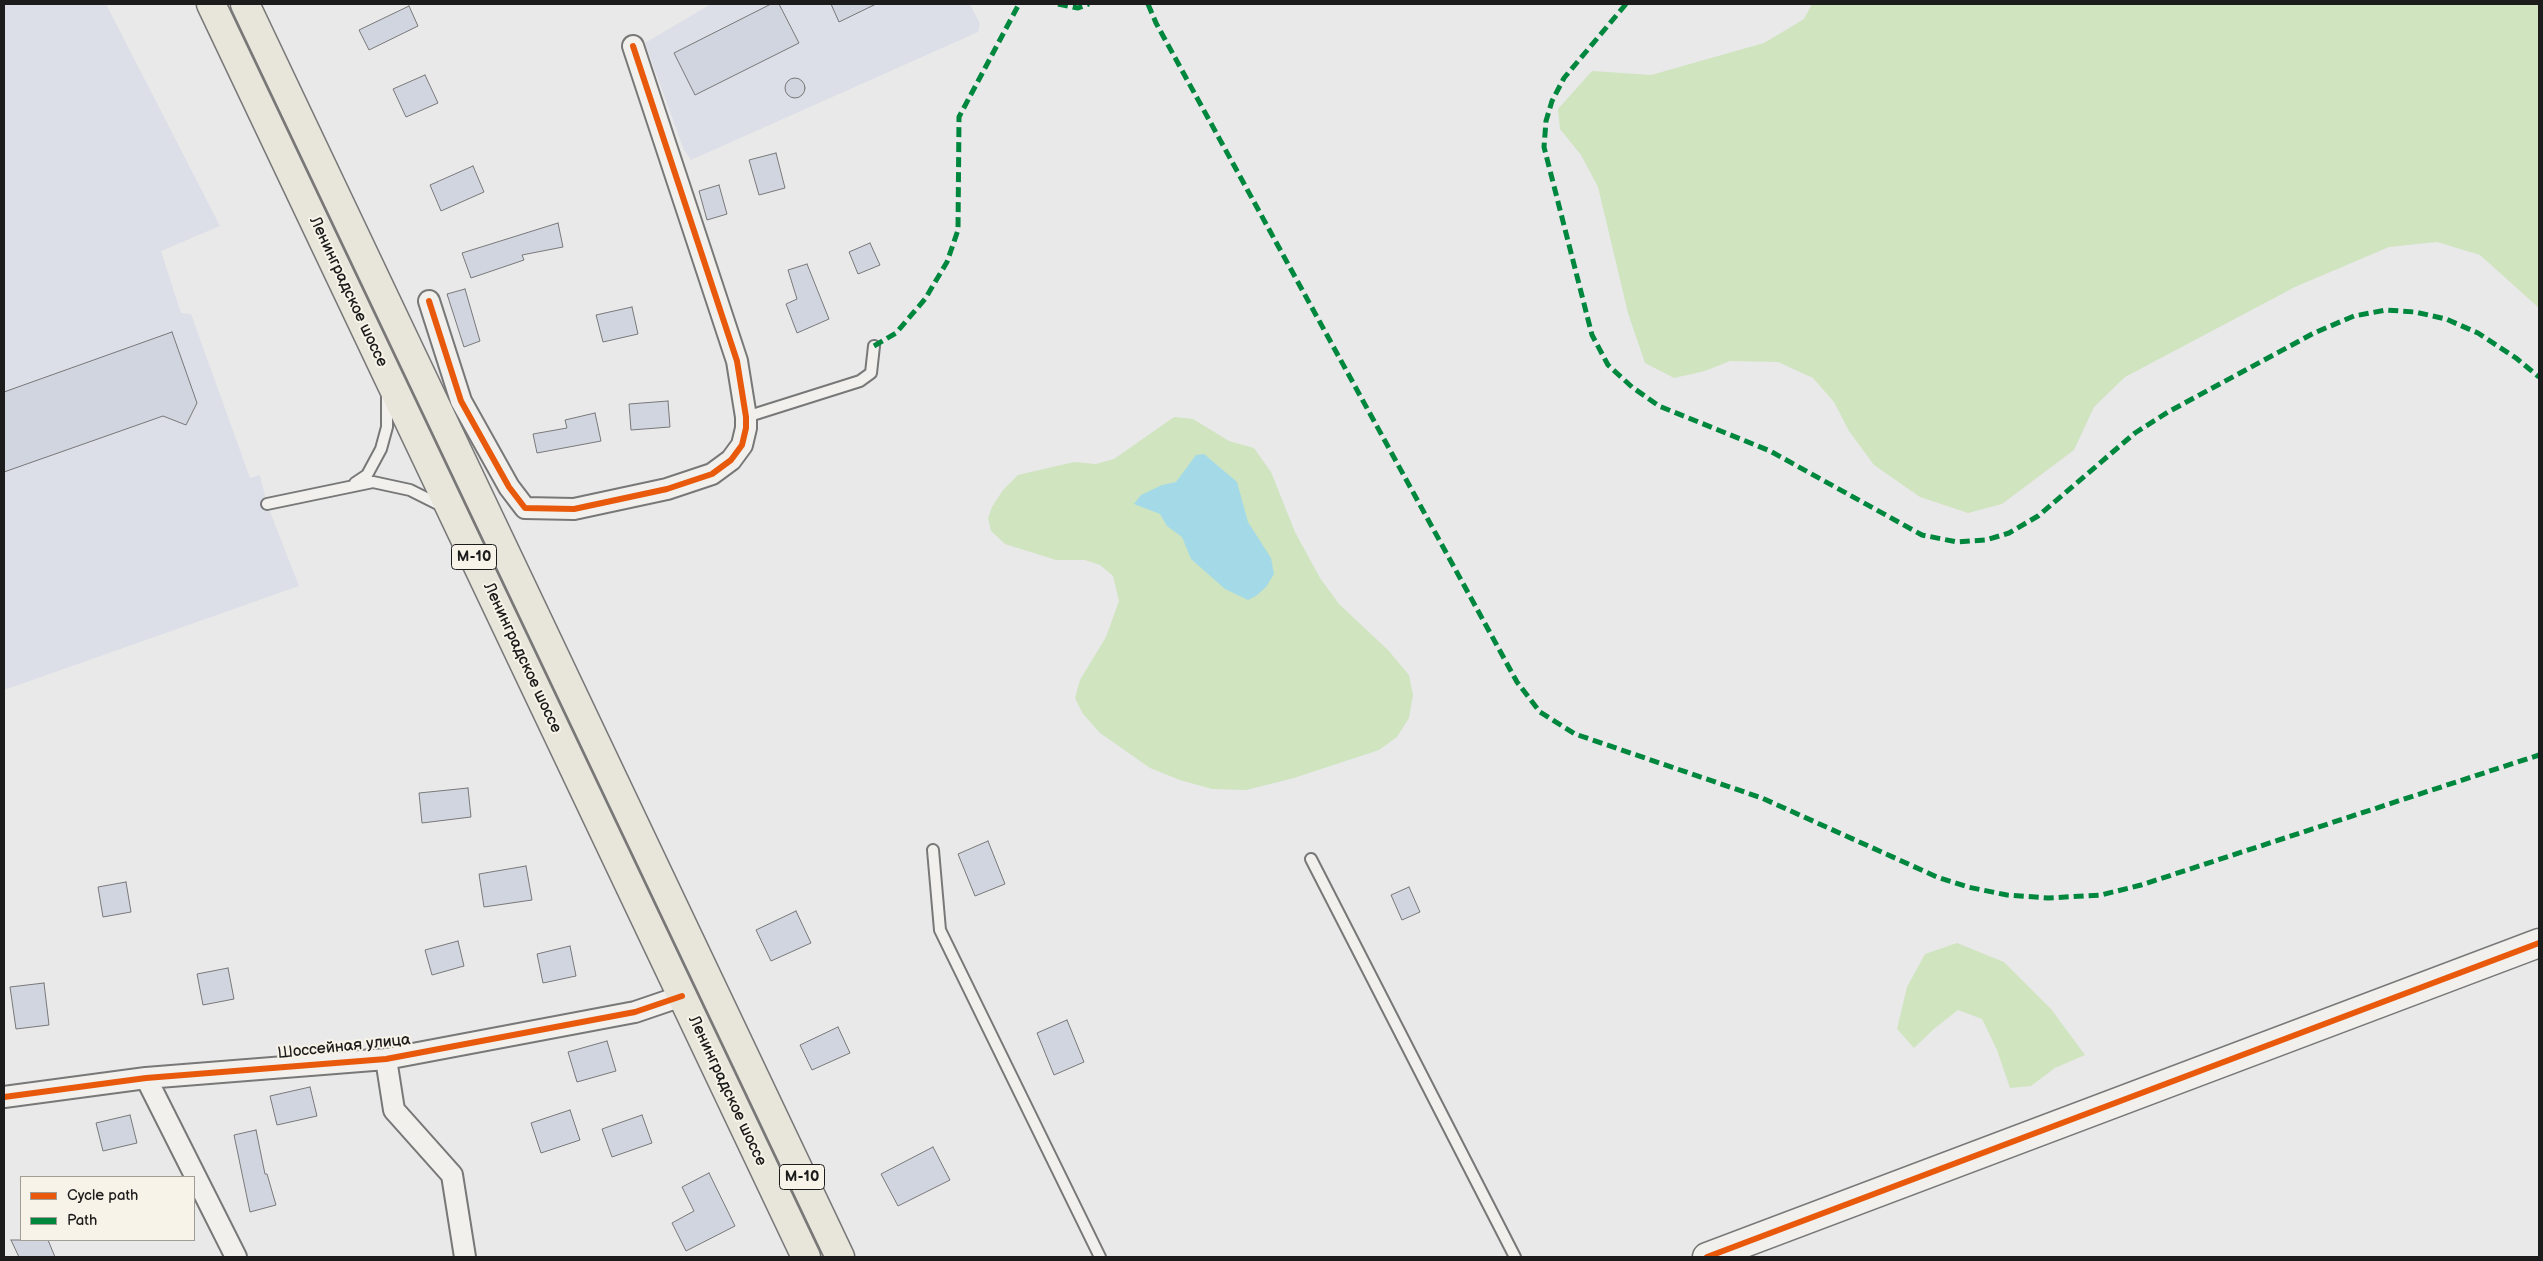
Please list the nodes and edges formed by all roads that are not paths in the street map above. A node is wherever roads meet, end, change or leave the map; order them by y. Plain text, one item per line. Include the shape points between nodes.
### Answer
1 (211, 4) edge
2 (245, 4) edge
3 (633, 46) dead end
4 (429, 301) dead end
5 (874, 346) dead end
6 (385, 370) junction
7 (450, 406) junction
8 (746, 417) junction
9 (354, 484) junction
10 (268, 504) dead end
11 (453, 514) junction
12 (933, 850) dead end
13 (1311, 860) dead end
14 (2539, 943) edge
15 (682, 996) junction
16 (386, 1059) junction
17 (146, 1078) junction
18 (4, 1097) edge
19 (236, 1257) edge
20 (465, 1257) edge
21 (806, 1257) edge
22 (840, 1257) edge
23 (1100, 1257) edge
24 (1515, 1257) edge
25 (1707, 1257) edge

1 - 6 highway, Ленинградское шоссе / М-10
2 - 7 highway, Ленинградское шоссе / М-10
3 - 8 street via 737,361
4 - 7 street
5 - 8 lane via 871,373 860,381
6 - 9 lane via 388,414 385,436 372,468
6 - 11 highway, Ленинградское шоссе / М-10
7 - 8 street via 525,508 546,510 574,510 667,490 712,474 731,460 742,445
7 - 22 highway, Ленинградское шоссе / М-10
9 - 10 lane
9 - 11 lane via 373,482 398,486 420,494
11 - 15 highway, Ленинградское шоссе / М-10
12 - 23 lane via 940,930
13 - 24 lane
14 - 25 street
15 - 16 street, Шоссейная улица via 635,1012
15 - 21 highway, Ленинградское шоссе / М-10
16 - 17 street, Шоссейная улица
16 - 20 street via 394,1110 452,1176
17 - 18 street, Шоссейная улица
17 - 19 street

